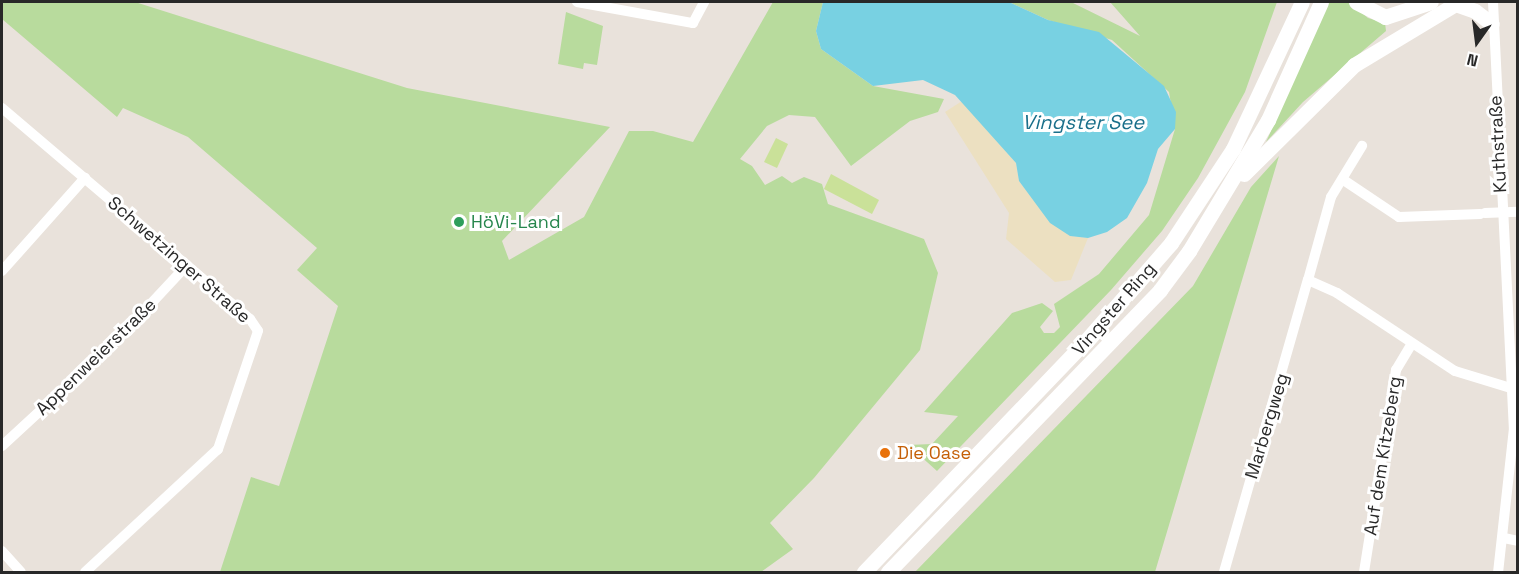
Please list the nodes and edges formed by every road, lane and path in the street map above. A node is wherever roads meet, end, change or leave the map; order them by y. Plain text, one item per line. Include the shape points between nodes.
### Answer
1 (577, 2) edge
2 (704, 2) edge
3 (1302, 2) edge
4 (1321, 2) edge
5 (1356, 2) edge
6 (1431, 2) edge
7 (1493, 2) edge
8 (1457, 3) edge
9 (1492, 24) junction
10 (2, 108) edge
11 (1362, 146) dead end
12 (85, 178) junction
13 (1345, 181) junction
14 (1225, 194) junction
15 (1518, 212) edge
16 (1502, 213) junction
17 (187, 266) junction
18 (2, 271) edge
19 (1308, 280) junction
20 (1412, 343) junction
21 (1515, 389) edge
22 (2, 446) edge
23 (1504, 538) junction
24 (1518, 541) edge
25 (2, 551) edge
26 (1227, 572) edge
27 (21, 573) edge
28 (85, 573) edge
29 (864, 573) edge
30 (888, 573) edge
31 (1364, 573) edge
32 (1498, 573) edge

1 - 2 street via 693,23
3 - 29 main road, Vingster Ring via 1233,148 1171,243 1071,358
4 - 14 main road, Vingster Ring via 1268,120
5 - 6 main road via 1385,17
7 - 9 street, Kuthstraße
8 - 9 main road
8 - 14 main road via 1338,78
9 - 16 street, Kuthstraße
10 - 12 street, Schwetzinger Straße
11 - 13 street, Marbergweg
12 - 17 street, Schwetzinger Straße
12 - 18 street
13 - 16 street via 1399,217
13 - 19 street, Marbergweg via 1330,197
14 - 30 main road, Vingster Ring via 1160,290
15 - 16 street
16 - 21 street, Kuthstraße
17 - 22 street, Appenweierstraße via 118,339
17 - 28 street, Schwetzinger Straße via 250,319 258,331 255,347 218,449
19 - 20 street via 1337,293
19 - 26 street, Marbergweg
20 - 21 street via 1455,371
20 - 31 street, Auf dem Kitzeberg via 1396,370
21 - 23 street, Kuthstraße via 1512,478
23 - 24 street
23 - 32 street, Kuthstraße
25 - 27 street

